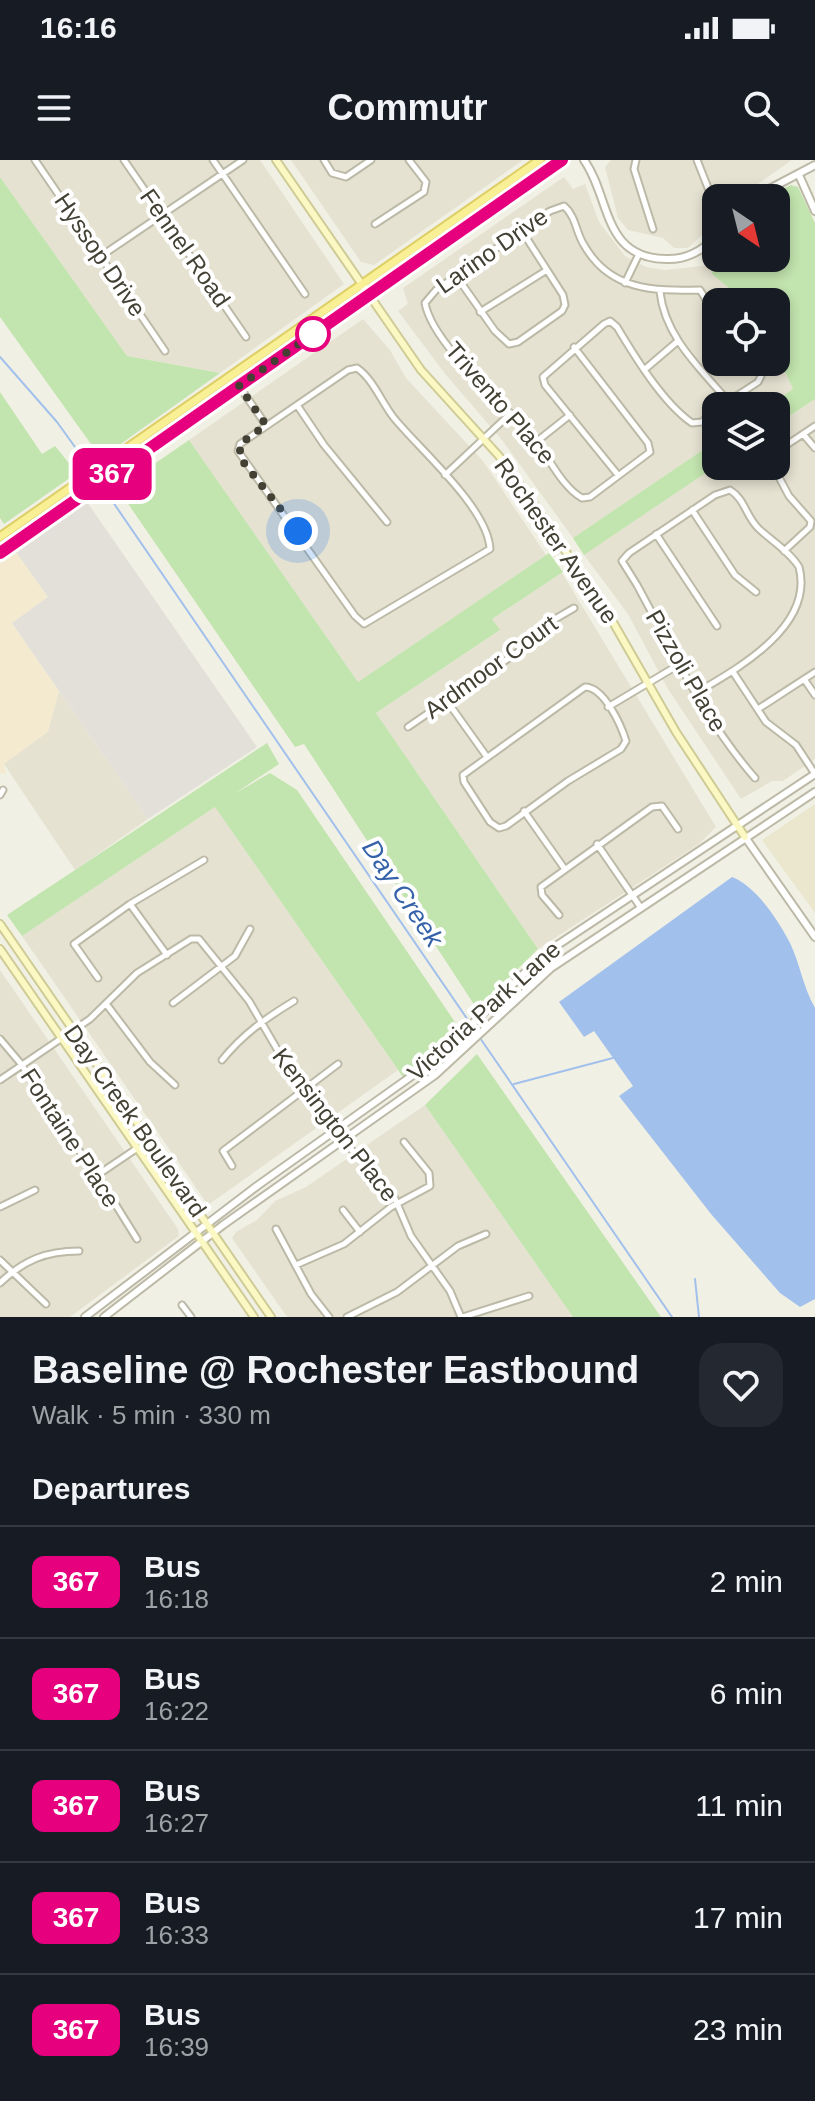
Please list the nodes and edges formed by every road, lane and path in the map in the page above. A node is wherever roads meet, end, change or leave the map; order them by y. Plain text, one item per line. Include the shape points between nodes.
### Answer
1 (35, 160) edge
2 (124, 160) edge
3 (213, 160) edge
4 (243, 160) edge
5 (276, 160) edge
6 (324, 160) edge
7 (371, 160) edge
8 (409, 160) edge
9 (540, 160) edge
10 (562, 160) edge
11 (584, 160) edge
12 (697, 160) edge
13 (635, 161) edge
14 (815, 165) edge
15 (223, 173) junction
16 (799, 175) junction
17 (706, 184) edge
18 (781, 184) edge
19 (815, 211) edge
20 (161, 215) junction
21 (375, 224) dead end
22 (653, 229) dead end
23 (522, 231) junction
24 (702, 247) edge
25 (639, 254) junction
26 (101, 256) junction
27 (547, 270) junction
28 (457, 277) junction
29 (625, 283) junction
30 (362, 284) junction
31 (660, 292) junction
32 (702, 293) edge
33 (305, 294) dead end
34 (370, 296) junction
35 (425, 303) joint
36 (480, 312) junction
37 (246, 337) dead end
38 (678, 341) junction
39 (574, 347) junction
40 (165, 351) dead end
41 (644, 370) junction
42 (761, 376) edge
43 (239, 386) junction
44 (720, 392) edge
45 (742, 392) edge
46 (297, 405) junction
47 (512, 413) junction
48 (570, 415) junction
49 (702, 422) edge
50 (266, 425) junction
51 (815, 426) edge
52 (803, 434) junction
53 (484, 439) junction
54 (536, 442) junction
55 (790, 443) edge
56 (815, 448) edge
57 (445, 475) junction
58 (618, 475) junction
59 (780, 480) edge
60 (692, 510) junction
61 (387, 522) dead end
62 (656, 534) junction
63 (0, 537) edge
64 (784, 551) junction
65 (0, 553) edge
66 (756, 592) dead end
67 (808, 592) dead end
68 (574, 608) dead end
69 (717, 626) dead end
70 (790, 635) dead end
71 (680, 664) junction
72 (733, 672) junction
73 (815, 672) edge
74 (804, 679) junction
75 (648, 683) junction
76 (696, 693) junction
77 (815, 695) edge
78 (447, 701) junction
79 (608, 707) junction
80 (758, 709) junction
81 (408, 727) dead end
82 (487, 757) junction
83 (815, 774) edge
84 (755, 778) dead end
85 (815, 792) edge
86 (524, 811) junction
87 (738, 827) junction
88 (678, 829) dead end
89 (745, 837) junction
90 (597, 844) junction
91 (204, 860) dead end
92 (564, 868) junction
93 (633, 897) junction
94 (130, 904) junction
95 (641, 908) junction
96 (559, 915) dead end
97 (0, 924) edge
98 (250, 929) dead end
99 (815, 937) edge
100 (0, 949) edge
101 (167, 955) junction
102 (222, 968) junction
103 (98, 978) dead end
104 (294, 1001) dead end
105 (173, 1003) dead end
106 (107, 1005) junction
107 (261, 1021) junction
108 (72, 1030) junction
109 (0, 1039) edge
110 (60, 1039) junction
111 (222, 1060) dead end
112 (338, 1064) dead end
113 (22, 1065) junction
114 (0, 1080) edge
115 (175, 1085) dead end
116 (308, 1086) junction
117 (338, 1130) junction
118 (343, 1138) junction
119 (404, 1142) dead end
120 (136, 1149) junction
121 (232, 1166) dead end
122 (96, 1176) junction
123 (35, 1190) dead end
124 (397, 1204) junction
125 (0, 1207) edge
126 (343, 1210) dead end
127 (208, 1225) junction
128 (276, 1229) dead end
129 (360, 1232) junction
130 (197, 1233) junction
131 (213, 1233) junction
132 (486, 1234) dead end
133 (137, 1239) dead end
134 (202, 1241) junction
135 (79, 1251) dead end
136 (0, 1260) edge
137 (296, 1265) junction
138 (434, 1265) junction
139 (14, 1273) junction
140 (0, 1283) edge
141 (529, 1296) dead end
142 (46, 1304) dead end
143 (182, 1305) dead end
144 (85, 1317) edge
145 (104, 1317) edge
146 (191, 1317) edge
147 (254, 1317) edge
148 (271, 1317) edge
149 (329, 1317) edge
150 (347, 1317) edge
151 (462, 1317) edge

1 - 26 street, Hyssop Drive
2 - 20 street, Fennel Road
3 - 15 street
4 - 15 street
5 - 30 main road, Rochester Avenue
6 - 7 street via 338,176 346,177
8 - 21 street via 424,177 424,192
9 - 30 main road
10 - 34 main road
11 - 25 street via 598,181 612,229
12 - 17 street
13 - 22 street
14 - 16 street
15 - 20 street
15 - 33 street
16 - 18 street
16 - 19 street
20 - 26 street
20 - 37 street, Fennel Road
23 - 27 street
23 - 28 street, Larino Drive
23 - 29 street, Larino Drive via 564,206 600,268
24 - 25 street via 675,260
25 - 29 street
26 - 40 street, Hyssop Drive
27 - 36 street
27 - 36 street via 565,305 518,342 509,344
28 - 35 street, Larino Drive
28 - 36 street
29 - 31 street
30 - 34 main road, Rochester Avenue
30 - 63 main road
31 - 32 street
31 - 38 street
34 - 43 main road
34 - 53 main road, Rochester Avenue via 430,382
35 - 47 street, Trivento Place via 430,319 462,363
38 - 41 street
38 - 44 street
39 - 41 street via 610,321
39 - 48 street via 543,377
39 - 58 street via 648,443 650,452
41 - 49 street via 692,423
42 - 45 street
43 - 50 street
43 - 65 main road
46 - 50 street
46 - 57 street via 357,368
46 - 61 street
47 - 53 street
47 - 54 street, Trivento Place
48 - 54 street
48 - 58 street
50 - 57 street via 240,444 240,458 364,624 490,549 483,527
51 - 52 street
52 - 55 street
52 - 56 street
53 - 57 street
53 - 75 main road, Rochester Avenue via 598,598
54 - 58 street, Trivento Place via 582,498
59 - 64 street via 811,521
60 - 62 street
60 - 64 street via 723,489 730,490 755,525
60 - 66 street via 735,575
62 - 69 street
62 - 71 street, Pizzoli Place via 622,561
64 - 67 street via 798,565
68 - 78 street, Ardmoor Court
70 - 72 street
71 - 75 street
71 - 76 street, Pizzoli Place
72 - 76 street
72 - 80 street
73 - 74 street
74 - 77 street
74 - 80 street
75 - 79 street
75 - 87 main road, Rochester Avenue
76 - 84 street, Pizzoli Place
78 - 81 street, Ardmoor Court
78 - 82 street
79 - 82 street via 593,687 585,687
79 - 86 street via 626,741 621,749
80 - 83 street via 796,745
82 - 86 street via 463,775 490,822 506,826
83 - 87 street, Victoria Park Lane
85 - 89 street, Victoria Park Lane
86 - 92 street
87 - 89 main road, Rochester Avenue
87 - 93 street, Victoria Park Lane
88 - 90 street via 662,806 652,807
89 - 95 street, Victoria Park Lane
89 - 99 street, Rochester Avenue
90 - 92 street
90 - 93 street
91 - 94 street
92 - 96 street via 541,887
93 - 95 street
93 - 117 street, Victoria Park Lane via 544,954 426,1067
94 - 101 street
94 - 103 street via 74,944
95 - 118 street, Victoria Park Lane via 539,977 421,1086
97 - 108 main road, Day Creek Boulevard
98 - 102 street
100 - 110 main road, Day Creek Boulevard
101 - 102 street, Kensington Place via 199,939
101 - 106 street via 137,973
102 - 105 street
102 - 107 street, Kensington Place
104 - 107 street
106 - 108 street
106 - 115 street via 150,1062
107 - 111 street
107 - 116 street, Kensington Place via 281,1056
108 - 110 street
108 - 127 main road, Day Creek Boulevard
109 - 113 street, Fontaine Place
110 - 113 street
110 - 120 main road, Day Creek Boulevard
112 - 116 street
113 - 114 street
113 - 122 street, Fontaine Place
116 - 117 street, Kensington Place
116 - 121 street via 223,1151
117 - 118 street, Kensington Place
117 - 127 street, Victoria Park Lane
118 - 124 street, Kensington Place
118 - 131 street, Victoria Park Lane
119 - 124 street via 431,1180 426,1189
120 - 122 street
120 - 130 main road, Day Creek Boulevard
122 - 133 street, Fontaine Place
123 - 125 street
124 - 129 street
124 - 138 street, Kensington Place via 411,1236
126 - 129 street
127 - 130 street, Victoria Park Lane
127 - 131 main road, Day Creek Boulevard
128 - 137 street
129 - 137 street
130 - 134 main road, Day Creek Boulevard
130 - 144 street, Victoria Park Lane
131 - 134 street, Victoria Park Lane
131 - 148 main road, Day Creek Boulevard
132 - 138 street via 458,1246
134 - 145 street, Victoria Park Lane
134 - 147 main road, Day Creek Boulevard
135 - 139 street via 34,1256
136 - 139 street
137 - 149 street
138 - 150 street via 397,1292
138 - 151 street, Kensington Place
139 - 140 street
139 - 142 street
141 - 151 street
143 - 146 street

